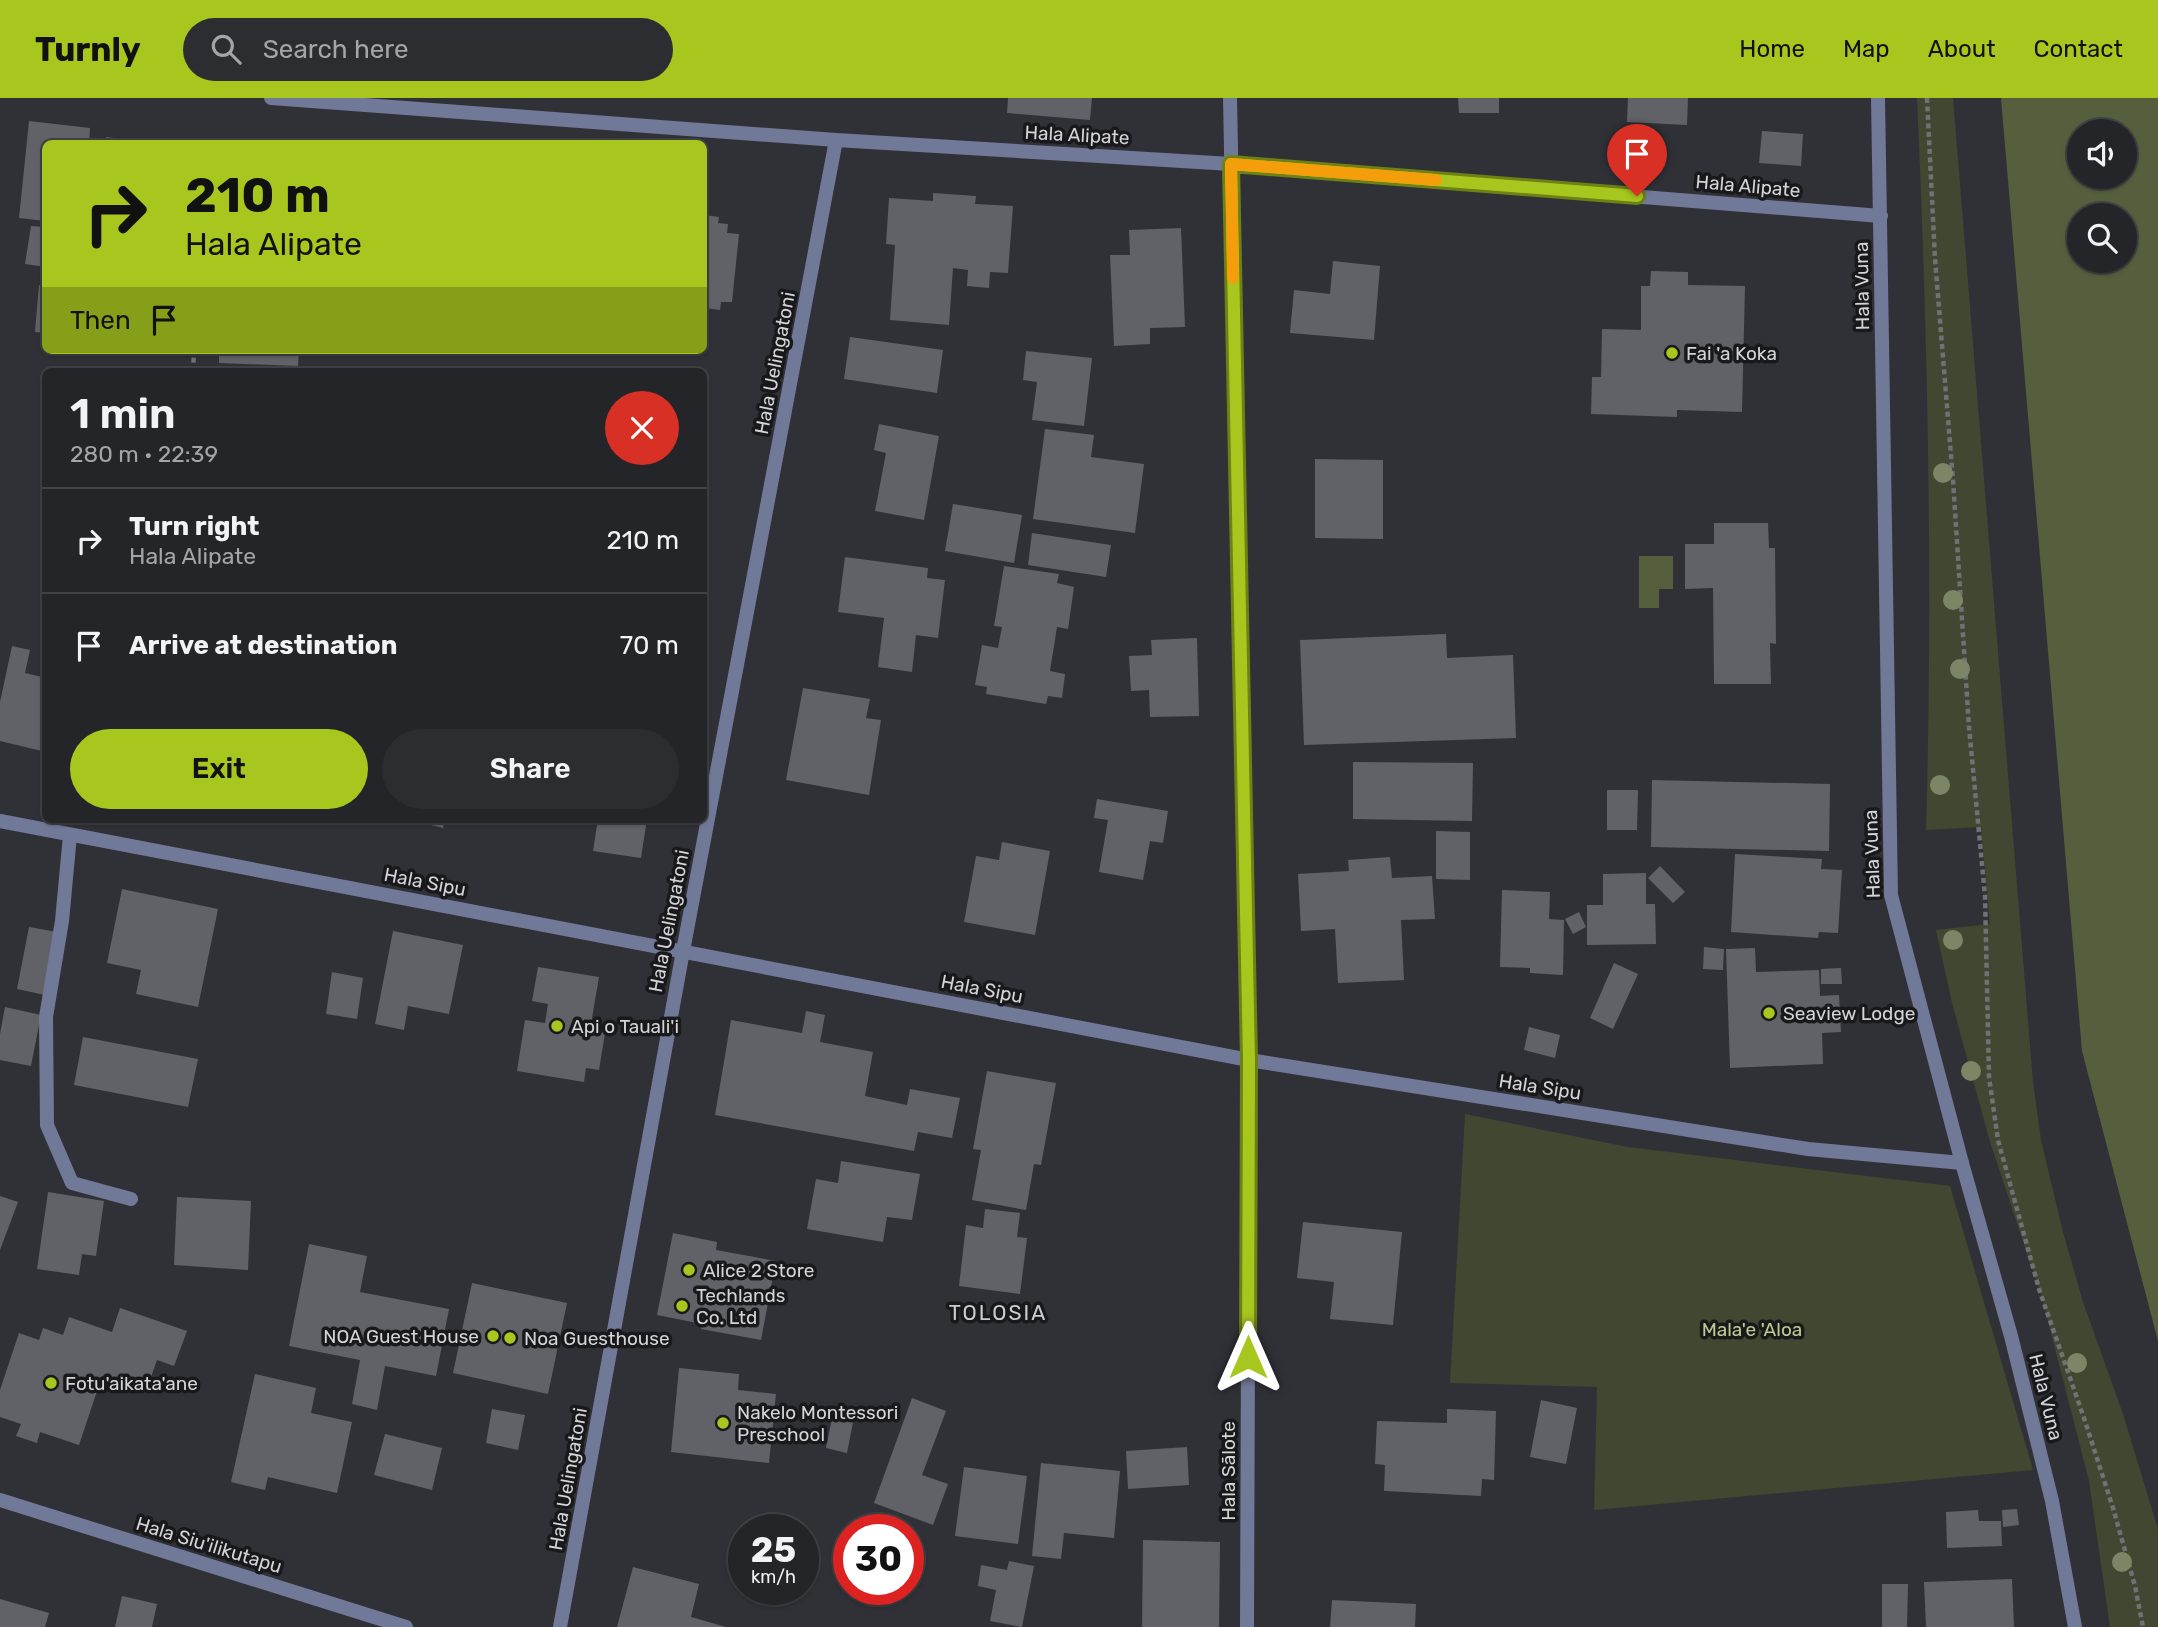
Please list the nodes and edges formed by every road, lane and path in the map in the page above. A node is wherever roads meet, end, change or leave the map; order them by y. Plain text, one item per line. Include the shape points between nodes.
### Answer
1 (271, 98) edge
2 (1230, 98) edge
3 (1878, 98) edge
4 (1927, 98) edge
5 (836, 140) junction
6 (1231, 164) junction
7 (1881, 216) junction
8 (0, 821) edge
9 (71, 835) junction
10 (683, 951) junction
11 (1249, 1060) junction
12 (1962, 1163) junction
13 (131, 1199) dead end
14 (0, 1500) edge
15 (405, 1627) edge
16 (560, 1627) edge
17 (1247, 1627) edge
18 (2075, 1627) edge
19 (2143, 1627) edge

1 - 5 street, Hala Alipate
2 - 6 street, Hala Sālote
3 - 7 street, Hala Vuna
4 - 19 path via 1969,727 1985,896 1989,1077 1998,1140 2039,1289 2113,1508
5 - 6 street, Hala Alipate
5 - 10 street, Hala Uelingatoni
6 - 7 street, Hala Alipate
6 - 11 street, Hala Sālote
7 - 12 street, Hala Vuna via 1891,895
8 - 9 street, Hala Sipu
9 - 10 street, Hala Sipu
9 - 13 street via 46,1017 47,1125 72,1183
10 - 11 street, Hala Sipu
10 - 16 street, Hala Uelingatoni
11 - 12 street, Hala Sipu via 1808,1149
11 - 17 street, Hala Sālote
12 - 18 street, Hala Vuna via 2052,1501
14 - 15 street, Hala Siu'ilikutapu

